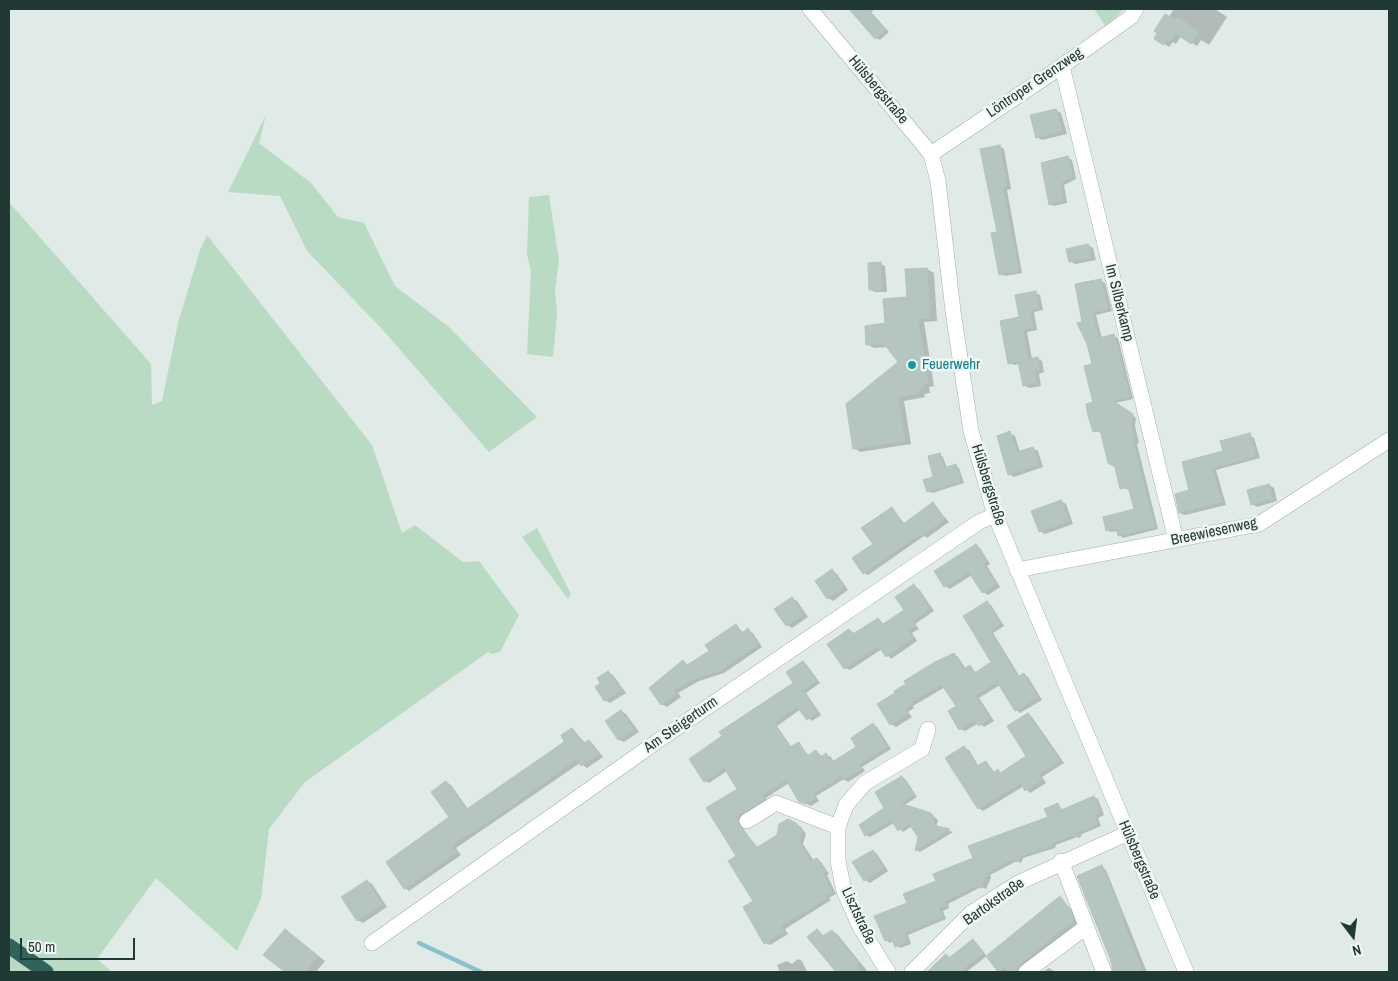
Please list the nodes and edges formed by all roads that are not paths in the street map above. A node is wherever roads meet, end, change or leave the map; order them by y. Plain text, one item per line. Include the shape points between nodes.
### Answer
1 (810, 9) edge
2 (1136, 9) edge
3 (1062, 66) junction
4 (931, 154) junction
5 (1389, 440) edge
6 (995, 515) junction
7 (1176, 540) junction
8 (1017, 570) junction
9 (928, 729) dead end
10 (747, 821) dead end
11 (838, 827) junction
12 (1128, 833) junction
13 (1061, 861) junction
14 (1086, 927) junction
15 (372, 943) dead end
16 (9, 946) edge
17 (46, 972) edge
18 (888, 972) edge
19 (912, 972) edge
20 (1026, 972) edge
21 (1104, 972) edge
22 (1186, 972) edge

1 - 4 street, Hülsbergstraße
2 - 3 street, Löntroper Grenzweg via 1131,17
3 - 4 street, Löntroper Grenzweg
3 - 7 street, Im Silberkamp
4 - 6 street, Hülsbergstraße via 938,181 971,431
5 - 7 street, Breewiesenweg via 1259,524
6 - 8 street, Hülsbergstraße
6 - 15 street, Am Steigerturm via 978,522 662,738
7 - 8 street, Breewiesenweg
8 - 12 street, Hülsbergstraße
9 - 11 street, Lisztstraße via 922,749 864,783 846,805
10 - 11 street via 776,803
11 - 18 street, Lisztstraße via 838,861 844,891 860,927
12 - 13 street, Bartokstraße
12 - 22 street, Hülsbergstraße
13 - 14 street
13 - 19 street, Bartokstraße via 971,913
14 - 20 street
14 - 21 street
16 - 17 highway

